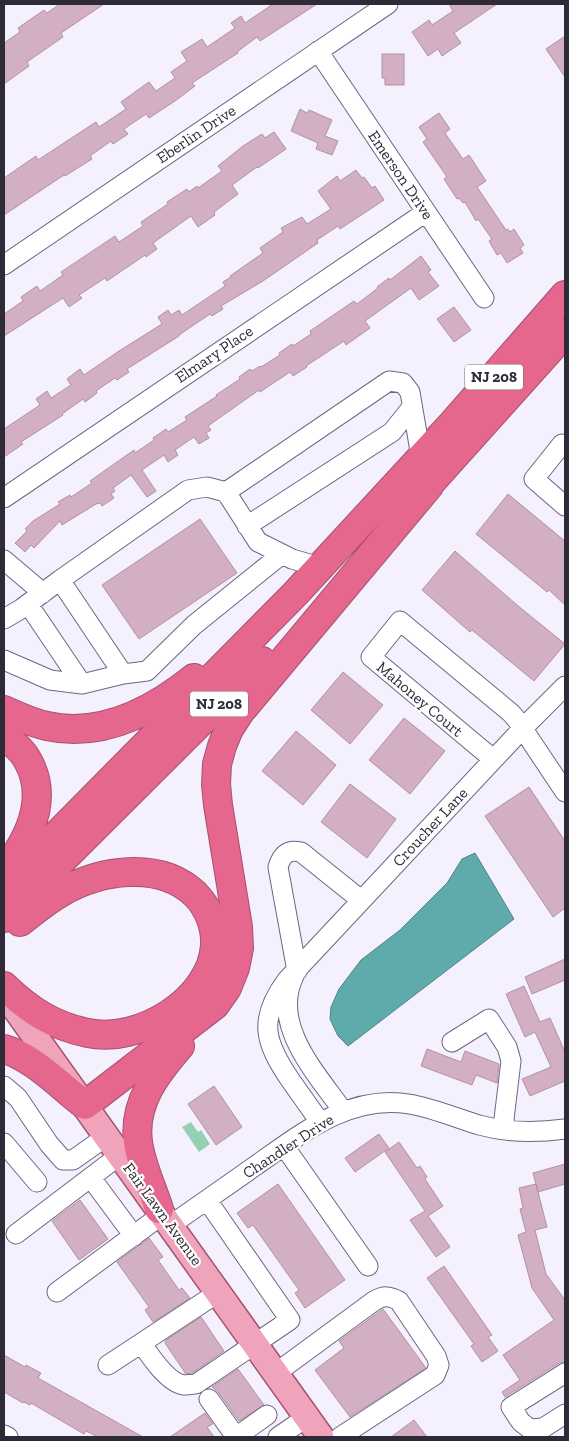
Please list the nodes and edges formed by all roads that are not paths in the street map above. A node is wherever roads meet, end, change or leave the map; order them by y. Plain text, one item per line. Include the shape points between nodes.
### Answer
1 (388, 4) edge
2 (318, 52) junction
3 (426, 212) junction
4 (4, 265) edge
5 (565, 295) edge
6 (484, 298) dead end
7 (565, 333) edge
8 (412, 407) junction
9 (565, 447) edge
10 (420, 457) junction
11 (429, 486) junction
12 (226, 492) junction
13 (4, 498) edge
14 (565, 506) edge
15 (247, 526) junction
16 (282, 554) junction
17 (4, 560) edge
18 (317, 570) junction
19 (60, 580) junction
20 (36, 599) junction
21 (4, 619) edge
22 (4, 660) edge
23 (123, 674) junction
24 (82, 684) junction
25 (562, 696) edge
26 (4, 710) edge
27 (523, 728) junction
28 (4, 737) edge
29 (493, 759) junction
30 (565, 792) edge
31 (4, 872) edge
32 (4, 888) edge
33 (361, 900) junction
34 (4, 918) edge
35 (4, 936) edge
36 (297, 971) junction
37 (4, 986) edge
38 (4, 993) edge
39 (215, 1005) junction
40 (452, 1042) dead end
41 (4, 1049) edge
42 (4, 1086) edge
43 (85, 1105) junction
44 (343, 1111) junction
45 (320, 1122) junction
46 (565, 1129) edge
47 (506, 1130) junction
48 (4, 1143) edge
49 (114, 1145) junction
50 (284, 1146) junction
51 (91, 1178) junction
52 (37, 1182) dead end
53 (207, 1200) junction
54 (164, 1216) junction
55 (16, 1234) dead end
56 (134, 1236) junction
57 (368, 1266) dead end
58 (57, 1292) dead end
59 (219, 1292) junction
60 (256, 1343) junction
61 (142, 1344) junction
62 (108, 1365) dead end
63 (276, 1373) junction
64 (565, 1373) edge
65 (209, 1399) dead end
66 (565, 1414) edge
67 (267, 1415) dead end
68 (307, 1417) junction
69 (253, 1432) edge
70 (4, 1435) edge
71 (8, 1437) edge
72 (278, 1437) edge
73 (321, 1437) edge
74 (340, 1437) edge

1 - 2 street, Eberlin Drive
2 - 3 street, Emerson Drive
2 - 4 street, Eberlin Drive
3 - 6 street, Emerson Drive
3 - 13 street, Elmary Place
5 - 10 highway, NJ 208
7 - 11 highway, NJ 208
8 - 10 street
8 - 12 street via 407,388 390,381
8 - 15 street via 392,432
9 - 14 street via 562,444 534,479
10 - 18 highway, NJ 208
11 - 34 highway, NJ 208 via 270,653
11 - 39 highway via 240,712 222,746 217,764 218,805 239,948 236,968
12 - 15 street
12 - 19 street via 207,487 188,490
15 - 16 street via 258,542
16 - 18 street
16 - 23 street via 194,625 147,671
17 - 20 street
18 - 26 highway via 185,685 128,718 94,728 62,729
18 - 32 highway, NJ 208
19 - 20 street
19 - 23 street
20 - 21 street
20 - 24 street
22 - 24 street via 50,680
23 - 24 street
25 - 27 street, Croucher Lane
27 - 29 street, Croucher Lane
27 - 29 street, Mahoney Court via 511,712 400,621 370,658
27 - 30 street
28 - 31 highway via 24,754 37,788 29,831
29 - 33 street, Croucher Lane
33 - 36 street, Croucher Lane
33 - 36 street via 301,852 285,853 278,867
35 - 37 highway via 42,905 77,884 117,873 139,872 158,874 188,888 209,914 215,946 212,962 196,991 166,1016 130,1031 90,1034 49,1021
36 - 44 street, Croucher Lane via 288,995 294,1039
36 - 45 street, Croucher Lane via 282,986 272,1005 268,1034 279,1062
38 - 43 main road, Fair Lawn Avenue
39 - 43 highway
39 - 54 highway via 160,1069 142,1102 138,1143
40 - 47 street via 489,1019 507,1047 511,1061 504,1119
41 - 43 highway via 25,1059
42 - 49 street via 18,1098 63,1160 74,1160
43 - 49 main road, Fair Lawn Avenue
44 - 45 street, Chandler Drive
44 - 47 street, Chandler Drive via 377,1103 410,1104
45 - 50 street, Chandler Drive
46 - 47 street, Chandler Drive
48 - 52 street
49 - 51 street
49 - 54 main road, Fair Lawn Avenue
50 - 53 street, Chandler Drive
50 - 57 street
51 - 55 street
51 - 56 street
53 - 54 street, Chandler Drive
53 - 60 street via 290,1320
54 - 56 street, Chandler Drive
54 - 59 main road, Fair Lawn Avenue
56 - 58 street, Chandler Drive
59 - 60 main road, Fair Lawn Avenue
59 - 61 street
60 - 61 street via 196,1384 182,1385 167,1375
60 - 63 main road, Fair Lawn Avenue
61 - 62 street
63 - 68 main road, Fair Lawn Avenue
63 - 74 street via 374,1301 390,1296 399,1301 436,1356 439,1365 435,1375
64 - 66 street via 511,1407 530,1430 543,1428
65 - 69 street via 236,1437
67 - 69 street
68 - 72 street
68 - 73 main road, Fair Lawn Avenue
70 - 71 street

